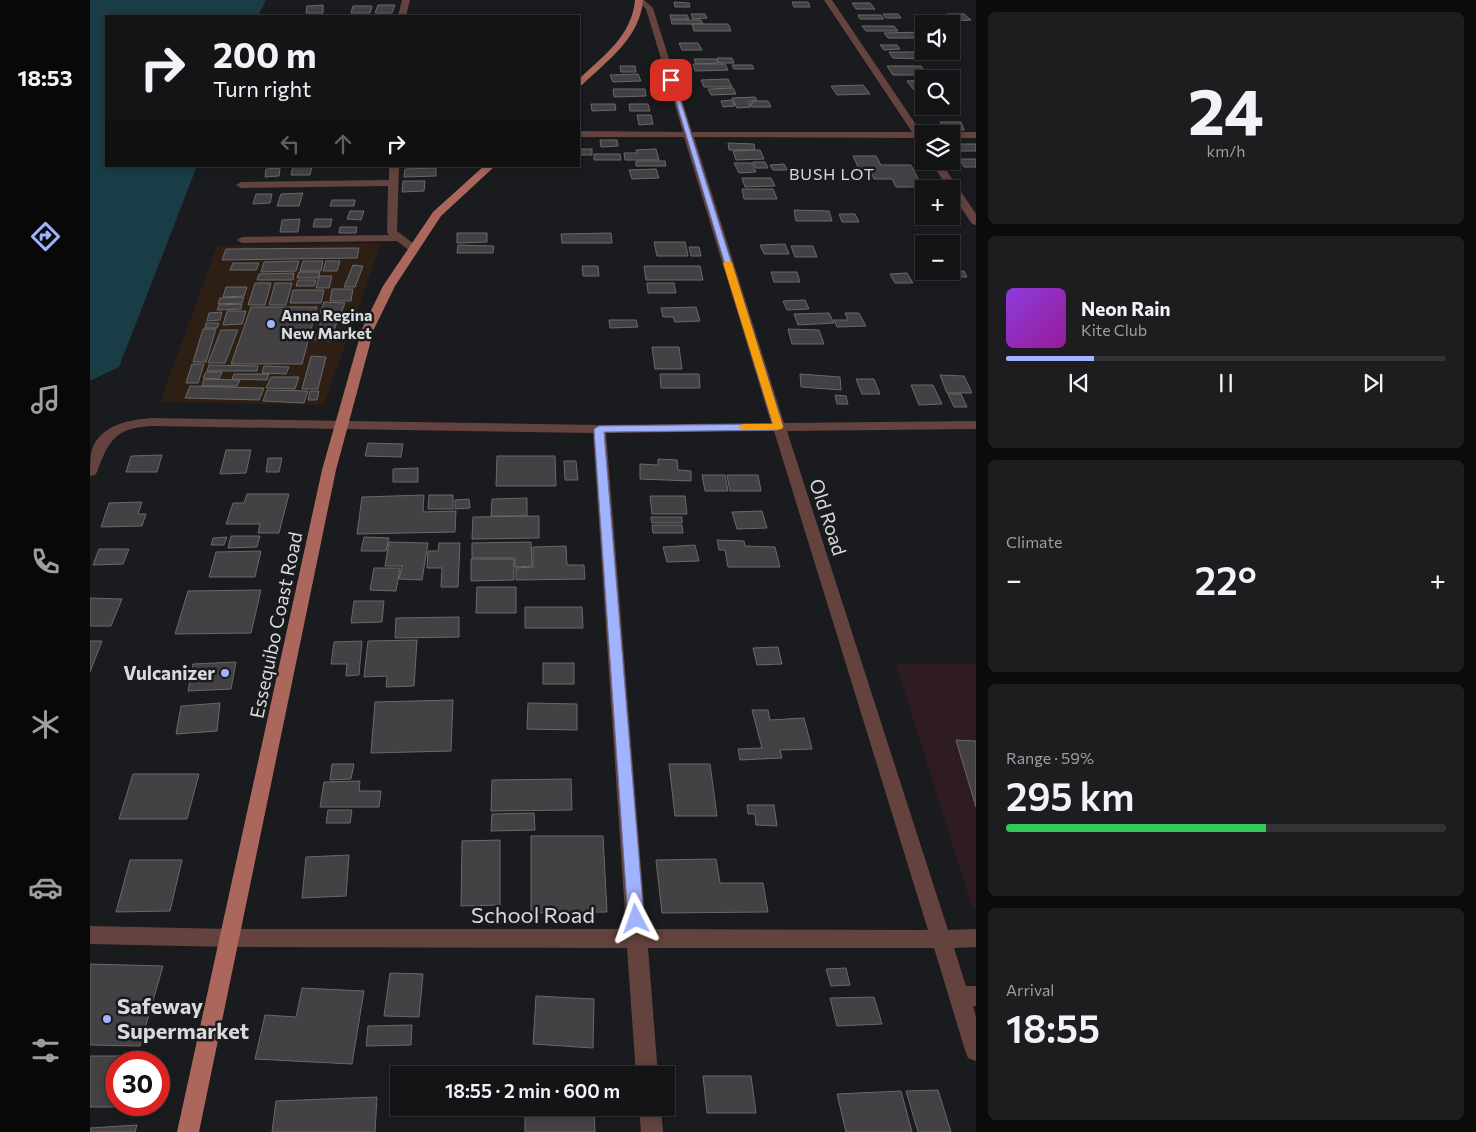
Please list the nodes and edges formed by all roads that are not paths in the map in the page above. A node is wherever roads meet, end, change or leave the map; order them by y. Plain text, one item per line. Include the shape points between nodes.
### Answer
1 (406, 0) edge
2 (640, 0) edge
3 (828, 0) edge
4 (402, 15) edge
5 (580, 82) edge
6 (915, 126) edge
7 (687, 133) junction
8 (580, 134) edge
9 (915, 135) edge
10 (960, 135) edge
11 (976, 135) edge
12 (394, 167) edge
13 (489, 167) edge
14 (941, 170) edge
15 (393, 183) junction
16 (241, 185) dead end
17 (976, 222) edge
18 (400, 238) junction
19 (242, 240) dead end
20 (414, 249) junction
21 (976, 425) edge
22 (340, 426) junction
23 (778, 427) junction
24 (599, 429) junction
25 (90, 472) edge
26 (90, 935) edge
27 (230, 938) junction
28 (638, 938) junction
29 (976, 938) edge
30 (940, 939) junction
31 (968, 996) edge
32 (976, 1050) edge
33 (647, 1066) edge
34 (651, 1116) edge
35 (188, 1132) edge
36 (652, 1132) edge

1 - 4 street
2 - 5 main road via 640,8 626,37
2 - 7 street, Old Road via 649,8
3 - 6 street
7 - 8 street
7 - 9 street
7 - 23 street, Old Road
10 - 11 street
12 - 15 street
13 - 20 main road, Essequibo Coast Road via 437,214
14 - 17 street
15 - 16 street
15 - 18 street via 392,232
18 - 19 street
18 - 20 street
20 - 22 main road, Essequibo Coast Road via 389,286 368,328
21 - 23 street
22 - 24 street
22 - 25 street via 128,424 114,430 102,443
22 - 27 main road, Essequibo Coast Road
23 - 24 street
23 - 30 street, Old Road
24 - 28 street
26 - 27 street, School Road
27 - 28 street, School Road
27 - 35 main road, Essequibo Coast Road
28 - 30 street, School Road
28 - 33 street
29 - 30 street, School Road
30 - 31 street, Old Road
31 - 32 street, Old Road
34 - 36 street

